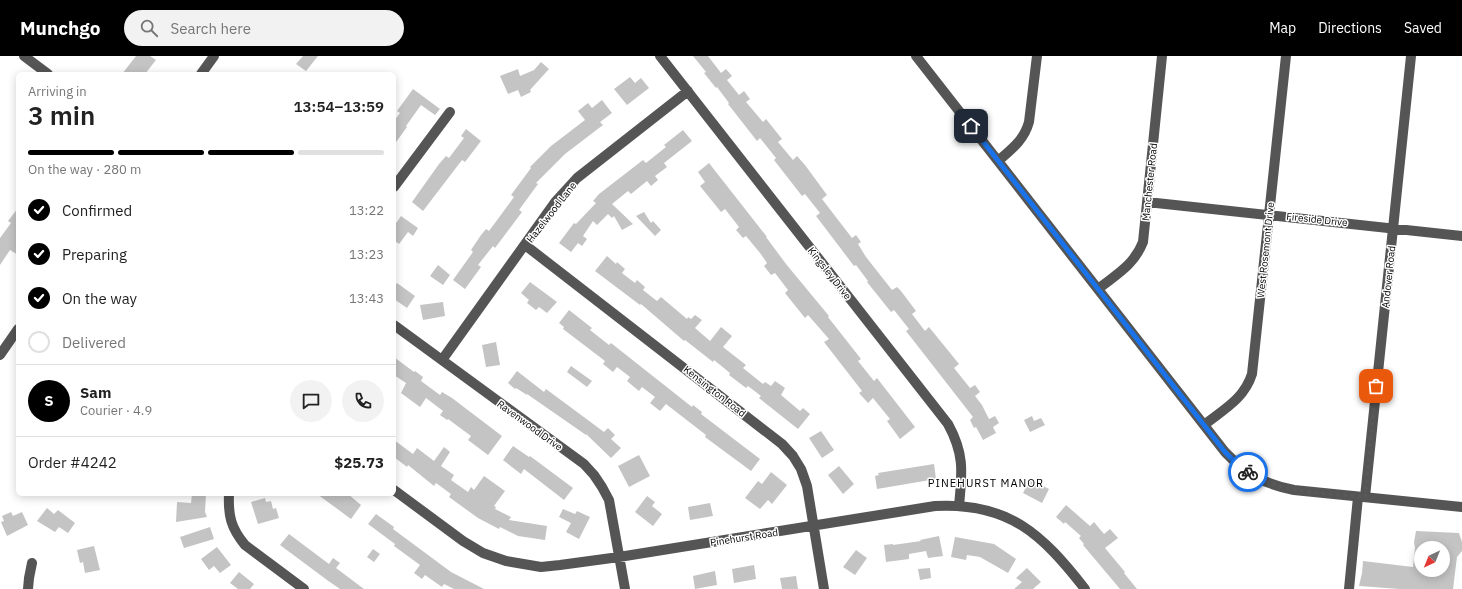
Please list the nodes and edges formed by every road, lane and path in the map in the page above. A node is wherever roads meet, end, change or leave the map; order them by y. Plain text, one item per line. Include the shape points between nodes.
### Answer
1 (24, 56) edge
2 (214, 56) edge
3 (660, 56) edge
4 (916, 56) edge
5 (1037, 56) edge
6 (1162, 56) edge
7 (1286, 56) edge
8 (1411, 56) edge
9 (45, 72) edge
10 (202, 72) edge
11 (688, 91) junction
12 (450, 112) dead end
13 (998, 161) junction
14 (396, 184) edge
15 (1147, 202) junction
16 (1269, 214) junction
17 (1393, 228) junction
18 (1462, 236) edge
19 (525, 244) junction
20 (1098, 289) junction
21 (396, 326) edge
22 (16, 332) edge
23 (0, 355) edge
24 (442, 360) junction
25 (1204, 425) junction
26 (396, 491) edge
27 (229, 496) edge
28 (1361, 497) junction
29 (959, 506) junction
30 (1462, 507) edge
31 (814, 526) junction
32 (619, 557) junction
33 (32, 563) dead end
34 (28, 589) edge
35 (304, 589) edge
36 (625, 589) edge
37 (824, 589) edge
38 (1085, 589) edge
39 (1349, 589) edge

1 - 9 street
2 - 10 street
3 - 11 street, Kingsley Drive
4 - 13 street
5 - 13 street via 1027,130 1018,143
6 - 15 street, Manchester Road
7 - 16 street, West Rosemont Drive
8 - 17 street, Andover Road
11 - 19 street, Hazelwood Lane via 577,178 556,201
11 - 29 street, Kingsley Drive via 948,424 960,449 962,463
12 - 14 street
13 - 20 street
15 - 16 street, Fireside Drive
15 - 20 street, Manchester Road via 1143,242 1139,253 1132,262
16 - 17 street, Fireside Drive
16 - 25 street, West Rosemont Drive via 1249,384 1242,394
17 - 18 street, Fireside Drive
17 - 28 street, Andover Road
19 - 24 street, Hazelwood Lane
19 - 31 street, Kensington Road via 782,444 801,469 807,486
20 - 25 street
21 - 24 street, Ravenwood Drive
22 - 23 street
24 - 32 street, Ravenwood Drive via 584,464 594,475 610,504
25 - 28 street via 1238,465 1260,480 1294,490
26 - 32 street, Pinehurst Road via 473,547 506,562 541,567
27 - 35 street via 229,512 237,536 245,545
28 - 30 street
28 - 39 street, Andover Road
29 - 31 street, Pinehurst Road via 935,506
29 - 38 street, Pinehurst Road via 997,513 1016,521 1051,547
31 - 32 street, Pinehurst Road
31 - 37 street, Kensington Road
32 - 36 street, Ravenwood Drive
33 - 34 street

